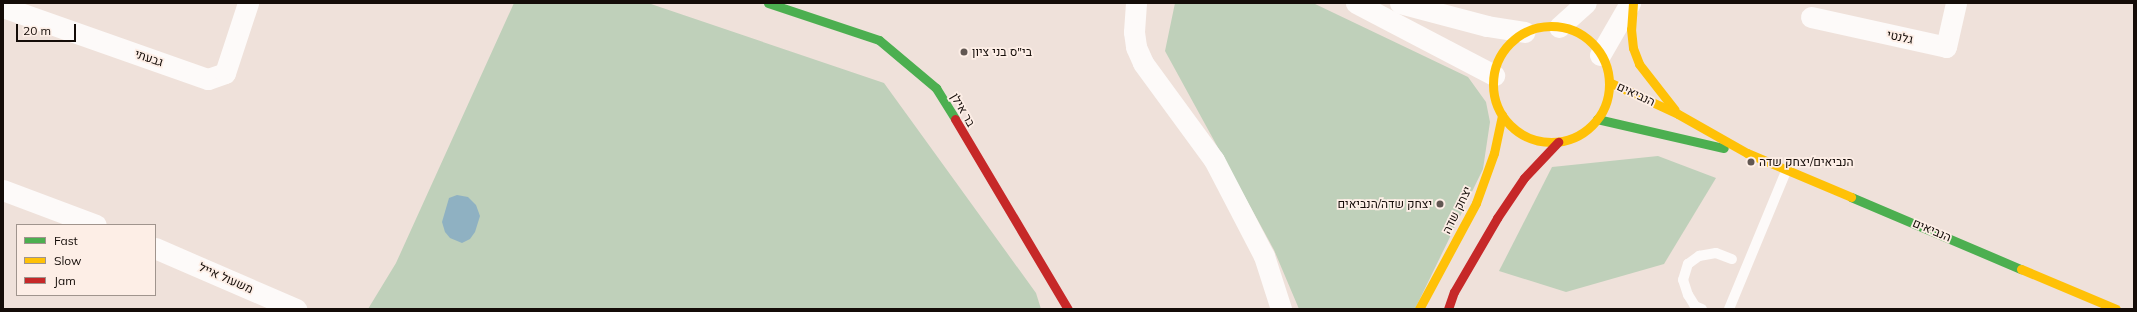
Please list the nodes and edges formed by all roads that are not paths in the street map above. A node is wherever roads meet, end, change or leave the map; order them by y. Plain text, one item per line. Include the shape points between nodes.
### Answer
1 (248, 3) edge
2 (768, 3) edge
3 (1136, 3) edge
4 (1356, 3) edge
5 (1400, 3) edge
6 (1586, 3) edge
7 (1630, 3) edge
8 (1633, 3) edge
9 (1956, 3) edge
10 (3, 7) edge
11 (1811, 17) dead end
12 (1559, 27) junction
13 (1526, 32) junction
14 (1600, 55) junction
15 (1494, 75) junction
16 (1609, 82) junction
17 (1678, 114) junction
18 (1502, 115) junction
19 (1597, 119) junction
20 (1558, 142) junction
21 (1747, 153) junction
22 (1787, 169) junction
23 (3, 190) edge
24 (93, 224) edge
25 (156, 248) edge
26 (1732, 259) dead end
27 (296, 309) edge
28 (1068, 309) edge
29 (1281, 309) edge
30 (1419, 309) edge
31 (1448, 309) edge
32 (1702, 309) edge
33 (1729, 309) edge
34 (2116, 309) edge

1 - 10 street, גבעתי via 225,73 208,79
2 - 28 street, בר אילן via 879,40 936,88
3 - 29 street via 1134,32 1136,47 1143,63 1214,160 1264,256
4 - 15 street
5 - 13 street via 1487,26
6 - 12 street
7 - 14 street
8 - 17 street via 1631,29 1633,48 1639,64
9 - 11 street, גלנטי via 1946,47
12 - 13 street via 1543,26
12 - 14 street via 1581,35
13 - 15 street via 1510,42
14 - 16 street
15 - 18 street via 1496,103
16 - 17 street, הנביאים
16 - 19 street via 1606,102
17 - 21 street, הנביאים
18 - 20 street via 1513,128 1527,137 1543,142
18 - 30 street, יצחק שדה via 1494,153 1476,203
19 - 20 street via 1586,130
19 - 21 street, הנביאים
20 - 31 street via 1524,178 1497,218 1454,292
21 - 22 street, הנביאים
22 - 33 lane
22 - 34 street, הנביאים
23 - 24 street
25 - 27 street, משעול אייל
26 - 32 lane via 1716,253 1699,256 1688,264 1683,280 1695,306

